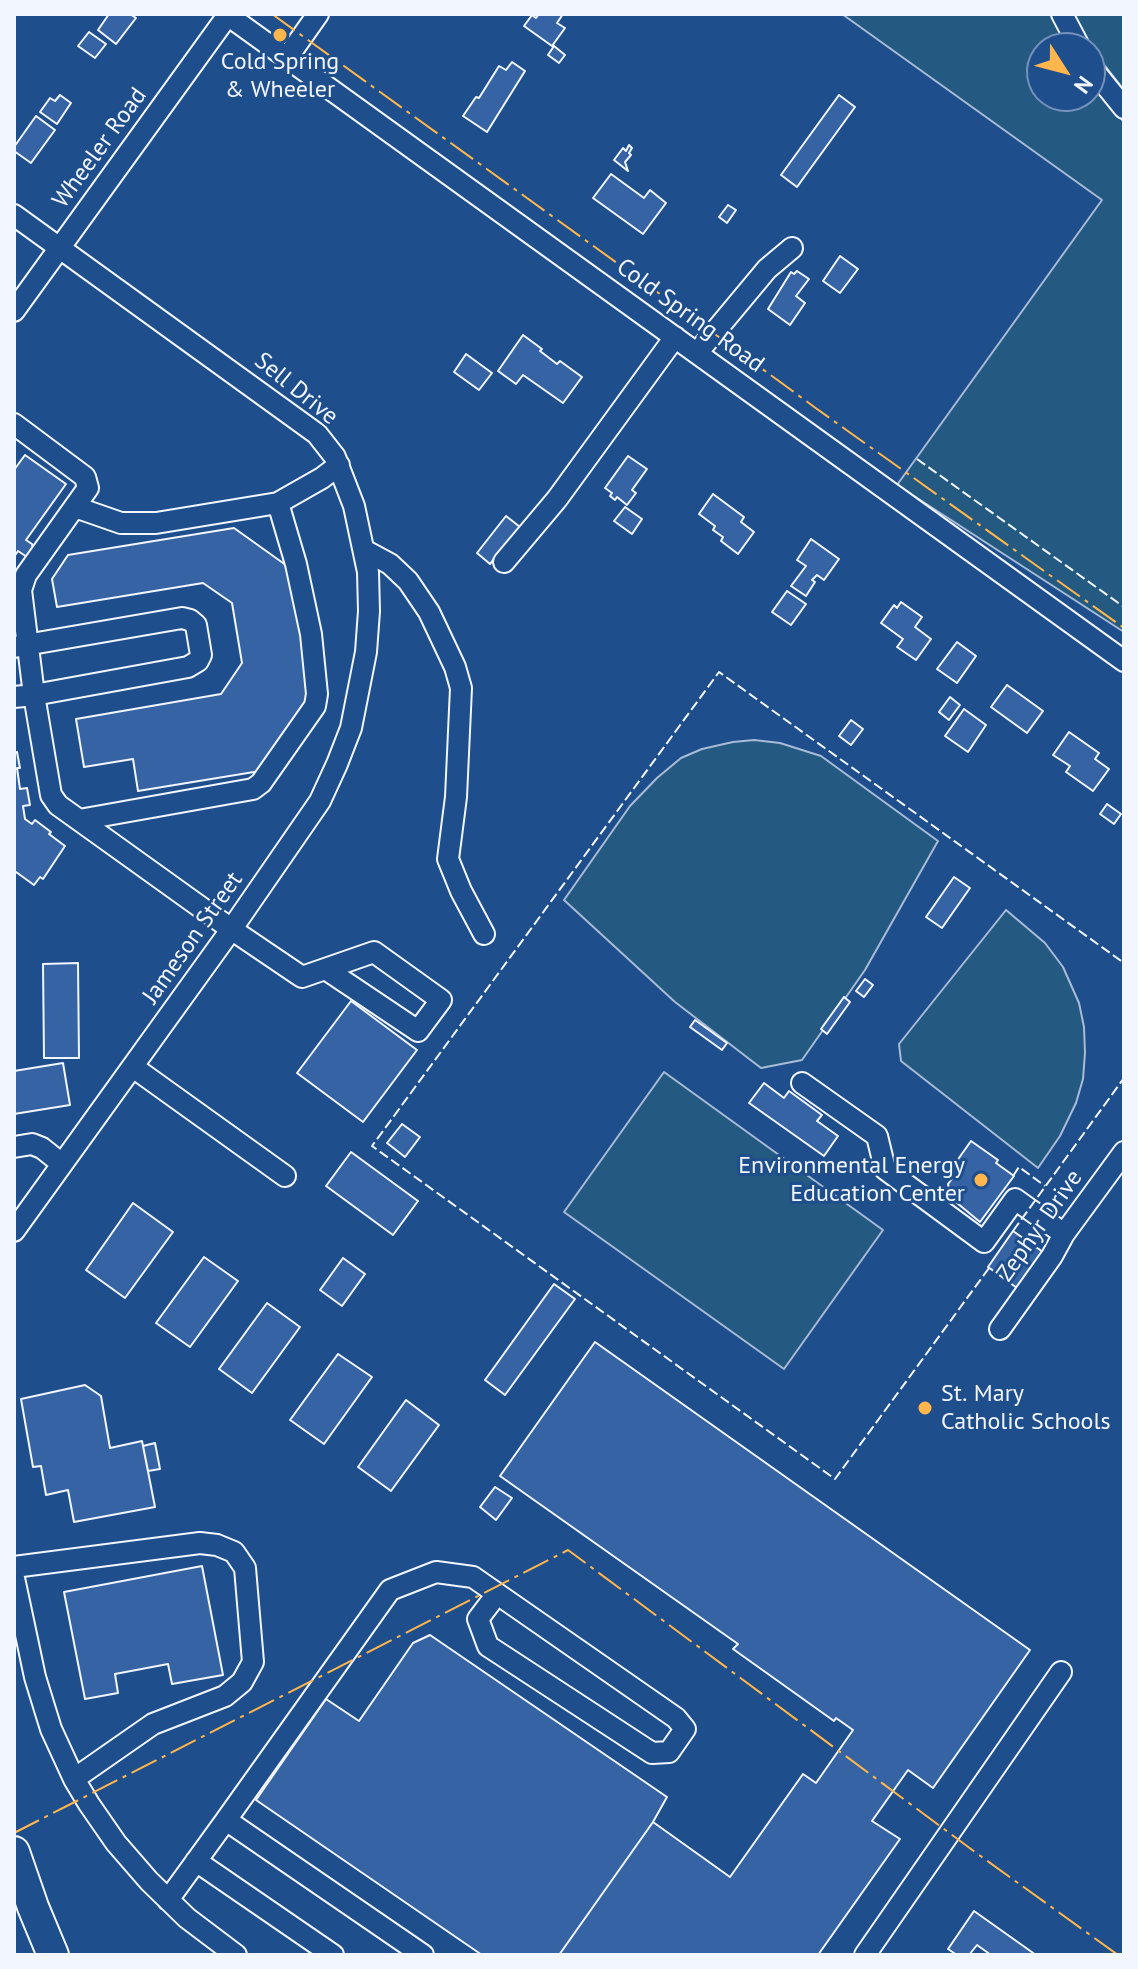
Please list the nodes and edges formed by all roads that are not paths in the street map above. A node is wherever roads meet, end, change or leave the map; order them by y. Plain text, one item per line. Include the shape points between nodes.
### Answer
1 (318, 14) edge
2 (1062, 14) edge
3 (227, 15) edge
4 (1072, 32) edge
5 (287, 58) junction
6 (1106, 86) edge
7 (1124, 108) edge
8 (14, 215) edge
9 (60, 248) junction
10 (792, 248) dead end
11 (14, 311) edge
12 (675, 337) junction
13 (697, 353) junction
14 (14, 424) edge
15 (339, 465) junction
16 (278, 503) junction
17 (75, 507) junction
18 (364, 550) junction
19 (504, 562) dead end
20 (21, 646) edge
21 (366, 652) joint
22 (1124, 661) edge
23 (24, 696) edge
24 (79, 820) junction
25 (231, 929) junction
26 (484, 934) dead end
27 (327, 970) junction
28 (133, 1067) junction
29 (802, 1083) dead end
30 (14, 1147) edge
31 (1124, 1152) edge
32 (62, 1164) junction
33 (285, 1176) dead end
34 (14, 1231) edge
35 (1064, 1234) junction
36 (1000, 1329) dead end
37 (14, 1567) edge
38 (14, 1578) edge
39 (497, 1594) junction
40 (1061, 1672) dead end
41 (74, 1779) junction
42 (226, 1820) junction
43 (14, 1852) edge
44 (196, 1861) junction
45 (168, 1900) junction
46 (53, 1955) edge
47 (236, 1955) edge
48 (333, 1955) edge
49 (423, 1955) edge
50 (865, 1955) edge

1 - 5 street
2 - 4 street
3 - 5 street, Cold Spring Road
3 - 9 street, Wheeler Road
5 - 12 street, Cold Spring Road
6 - 7 street
8 - 9 street, Sell Drive
9 - 11 street, Wheeler Road
9 - 15 street, Sell Drive via 298,418
10 - 13 street via 767,269
12 - 13 street, Cold Spring Road
12 - 19 street via 557,499
13 - 22 street, Cold Spring Road
14 - 17 street via 85,477 88,488
15 - 16 street
15 - 18 street, Sell Drive
16 - 17 street via 156,523 121,523
16 - 24 street via 311,634 315,706 253,789
17 - 20 street via 26,575
18 - 21 street, Sell Drive
18 - 26 street via 408,581 455,667 461,688 448,859
20 - 23 street
20 - 23 street via 182,618 196,625 201,655 188,667
21 - 25 street, Jameson Street via 351,728 320,801
23 - 24 street via 51,795
24 - 25 street
25 - 27 street via 302,977
25 - 28 street, Jameson Street
27 - 27 street via 418,1031 441,1000 374,952
28 - 32 street, Jameson Street
28 - 33 street
29 - 35 street via 877,1136 885,1169 984,1242 1015,1199
30 - 32 street via 32,1144
31 - 35 street, Zephyr Drive
32 - 34 street, Jameson Street
35 - 36 street, Zephyr Drive
37 - 41 street via 200,1543 234,1552 245,1568 253,1662 242,1682 225,1696 153,1724
38 - 41 street via 35,1677
39 - 39 street via 676,1718 685,1729 669,1752 652,1753 488,1646 478,1619
39 - 42 street via 473,1577 436,1572 390,1590
40 - 50 street
41 - 45 street via 116,1843
42 - 44 street
42 - 49 street
43 - 46 highway
44 - 45 street
44 - 48 street
45 - 47 street

